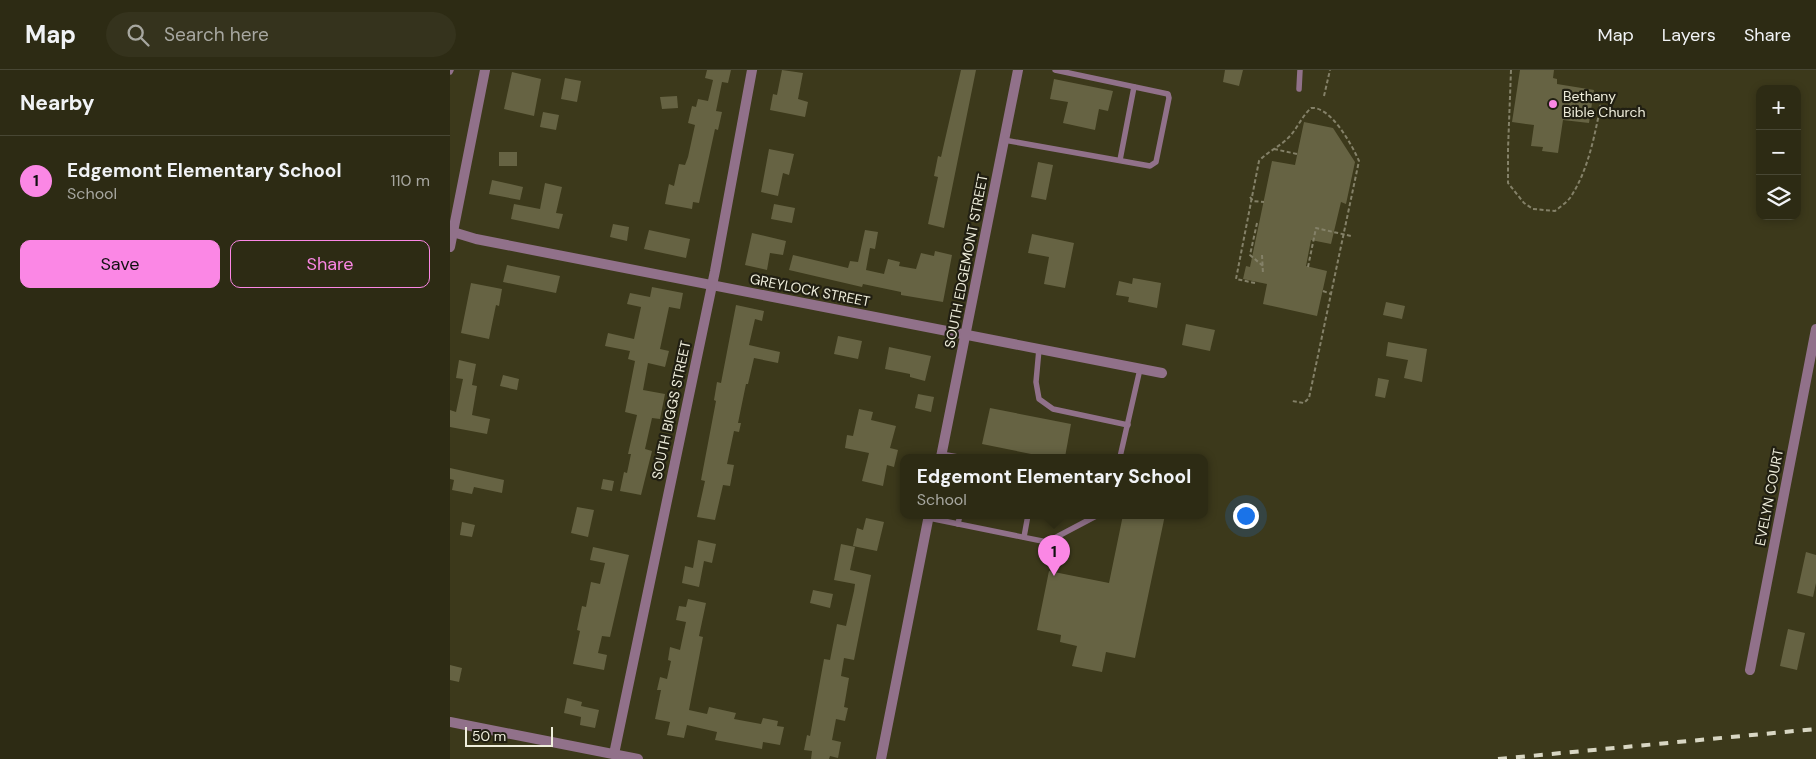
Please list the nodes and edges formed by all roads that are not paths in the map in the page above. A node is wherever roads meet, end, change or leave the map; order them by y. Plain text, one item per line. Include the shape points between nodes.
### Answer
1 (485, 70) edge
2 (752, 70) edge
3 (1018, 70) edge
4 (1054, 70) edge
5 (1300, 70) edge
6 (1134, 86) junction
7 (1299, 89) dead end
8 (1004, 140) junction
9 (1120, 160) junction
10 (453, 232) junction
11 (450, 247) edge
12 (710, 286) junction
13 (1816, 329) edge
14 (965, 334) junction
15 (1039, 349) junction
16 (1140, 369) junction
17 (1162, 373) dead end
18 (1128, 425) junction
19 (941, 454) edge
20 (1121, 454) edge
21 (928, 519) edge
22 (940, 519) edge
23 (959, 519) edge
24 (1027, 519) edge
25 (1090, 519) edge
26 (958, 524) junction
27 (1024, 538) junction
28 (1750, 670) dead end
29 (450, 722) edge
30 (614, 754) junction
31 (638, 759) edge
32 (881, 759) edge

1 - 10 street
2 - 12 street, SOUTH BIGGS STREET
3 - 8 street, SOUTH EDGEMONT STREET
4 - 6 lane
5 - 7 lane
6 - 9 lane
6 - 9 lane via 1168,94 1169,98 1156,162 1150,166
8 - 9 lane
8 - 14 street, SOUTH EDGEMONT STREET
10 - 11 street
10 - 12 street, GREYLOCK STREET
12 - 14 street, GREYLOCK STREET
12 - 30 street, SOUTH BIGGS STREET
13 - 28 street, EVELYN COURT
14 - 15 street, GREYLOCK STREET
14 - 19 street, SOUTH EDGEMONT STREET
15 - 16 street, GREYLOCK STREET
15 - 18 lane via 1036,382 1039,399 1053,409
16 - 17 street, GREYLOCK STREET
16 - 18 lane
18 - 20 lane
21 - 32 street
22 - 26 lane
23 - 26 lane
24 - 27 lane
25 - 27 lane via 1047,542
26 - 27 lane
29 - 30 street
30 - 31 street

